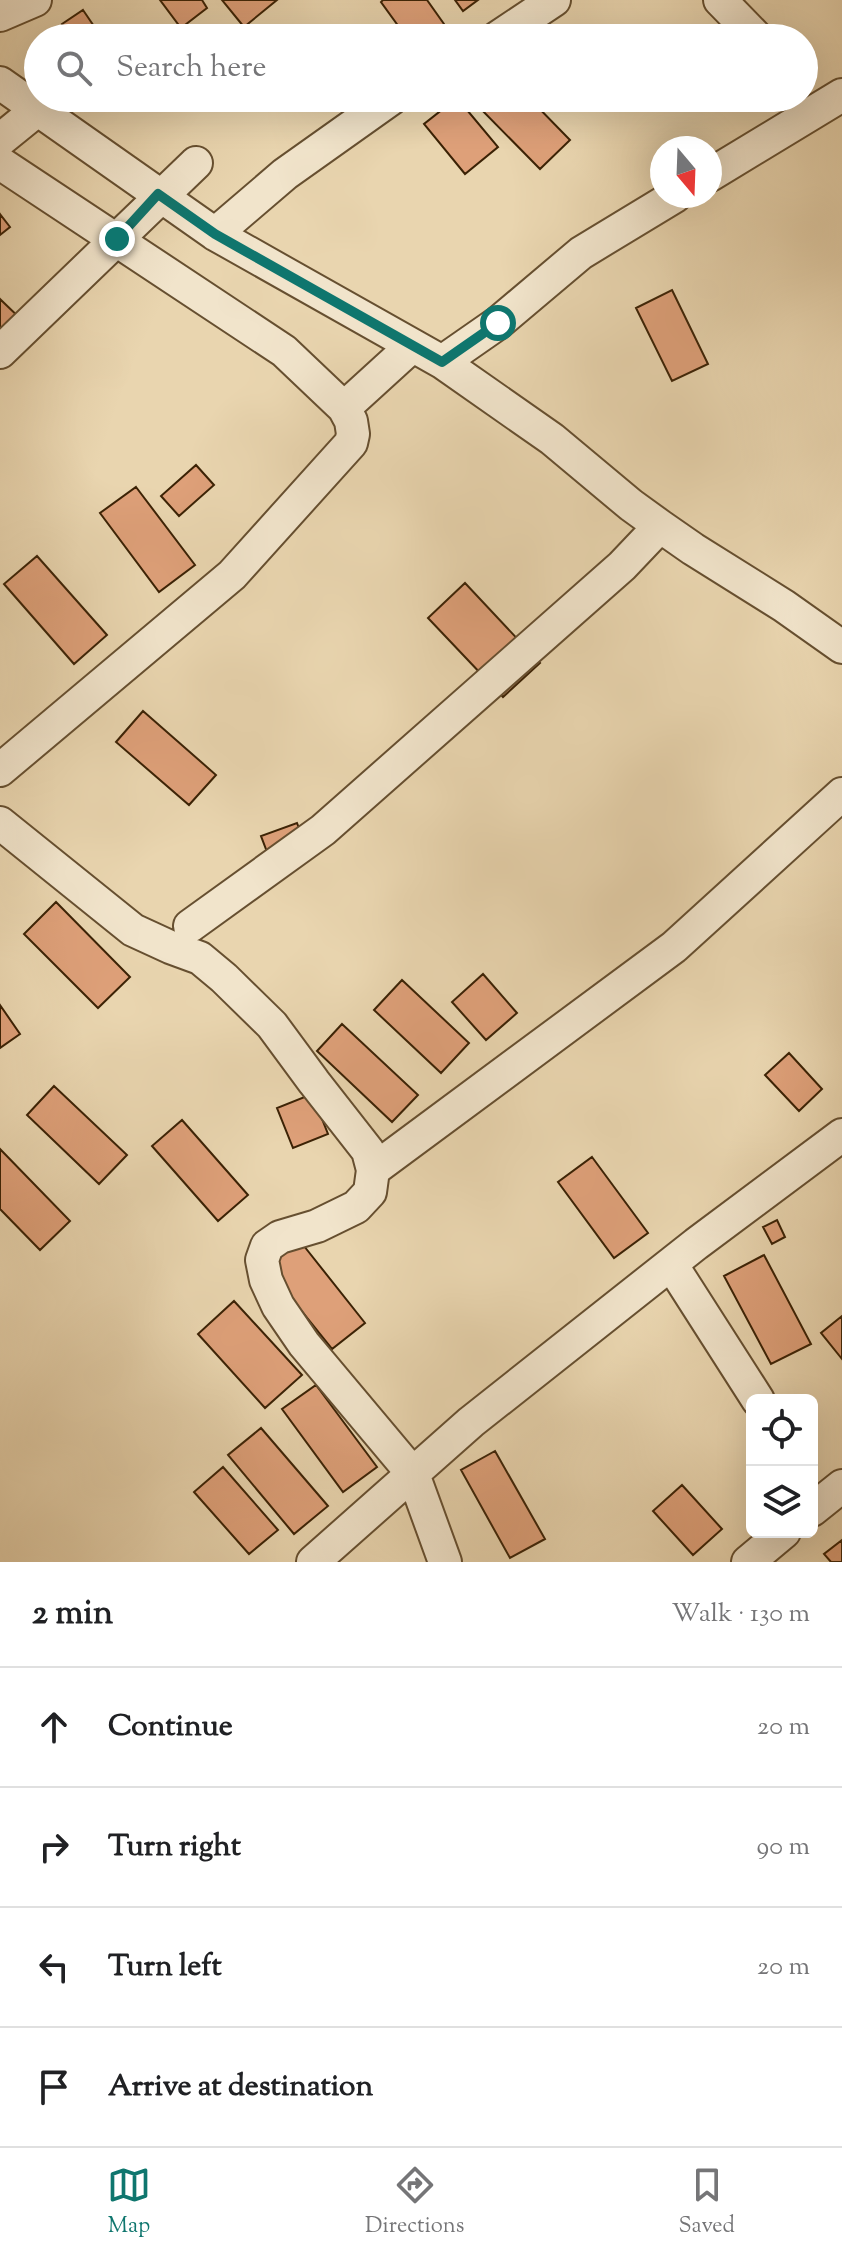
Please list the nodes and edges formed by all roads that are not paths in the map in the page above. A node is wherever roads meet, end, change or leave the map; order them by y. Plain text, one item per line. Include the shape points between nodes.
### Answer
1 (35, 0) edge
2 (554, 0) edge
3 (720, 0) edge
4 (0, 15) edge
5 (518, 24) edge
6 (743, 24) edge
7 (0, 83) edge
8 (24, 101) edge
9 (35, 112) edge
10 (40, 112) edge
11 (372, 112) edge
12 (800, 112) edge
13 (0, 140) edge
14 (0, 163) edge
15 (196, 163) junction
16 (722, 167) edge
17 (158, 194) junction
18 (655, 208) edge
19 (215, 234) junction
20 (117, 239) junction
21 (0, 340) edge
22 (412, 346) junction
23 (0, 352) edge
24 (442, 362) junction
25 (344, 408) junction
26 (660, 526) junction
27 (842, 647) edge
28 (0, 770) edge
29 (842, 794) edge
30 (0, 823) edge
31 (190, 926) dead end
32 (842, 1135) edge
33 (373, 1170) junction
34 (671, 1264) junction
35 (754, 1394) edge
36 (413, 1474) junction
37 (313, 1562) edge
38 (445, 1562) edge

1 - 4 street
2 - 5 street
3 - 6 street
7 - 8 street
9 - 13 street
10 - 17 street
11 - 19 street via 285,174
12 - 16 street
14 - 20 street
15 - 20 street
15 - 21 street
15 - 23 street
17 - 19 street
17 - 20 street
18 - 24 street via 581,253
19 - 22 street
20 - 25 street via 284,351
22 - 24 street
22 - 25 street
24 - 26 street via 552,439
25 - 28 street via 351,421 351,443 232,575
26 - 27 street
26 - 31 street via 622,566 323,830
29 - 33 street via 674,947
30 - 33 street via 133,930 200,958 224,978 272,1025 368,1151
32 - 34 street
33 - 36 street via 370,1192 356,1207 280,1237 267,1246 262,1260 278,1306 304,1344
34 - 35 street
34 - 36 street
36 - 37 street
36 - 38 street

